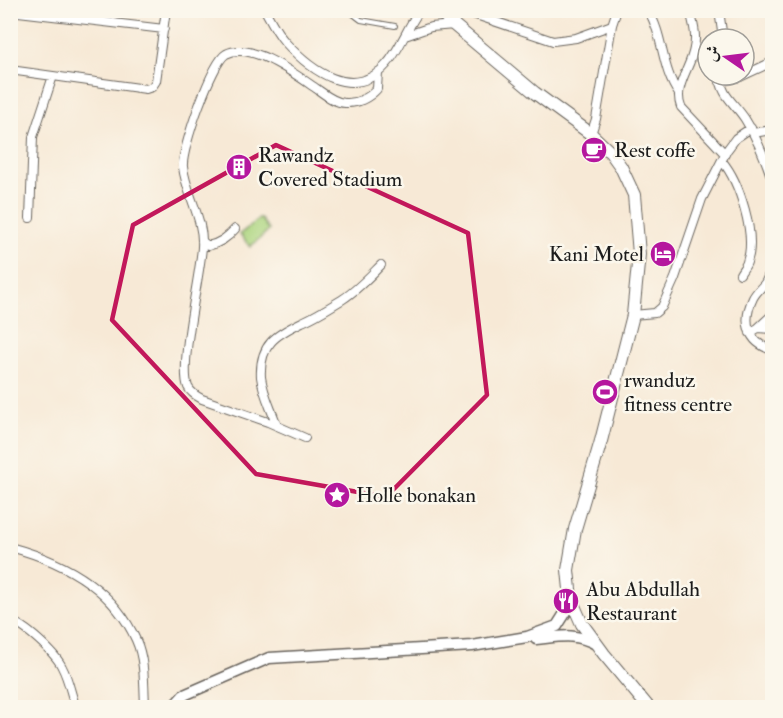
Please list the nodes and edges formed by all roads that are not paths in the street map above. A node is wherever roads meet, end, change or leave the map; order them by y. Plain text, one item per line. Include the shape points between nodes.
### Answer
1 (166, 10) edge
2 (265, 10) edge
3 (348, 10) edge
4 (420, 10) edge
5 (440, 10) edge
6 (472, 10) edge
7 (617, 10) edge
8 (648, 10) edge
9 (690, 10) edge
10 (719, 10) edge
11 (10, 11) edge
12 (612, 25) junction
13 (454, 26) junction
14 (395, 27) dead end
15 (721, 27) edge
16 (164, 29) junction
17 (405, 36) junction
18 (772, 62) edge
19 (10, 70) edge
20 (756, 70) edge
21 (378, 72) junction
22 (53, 76) junction
23 (722, 87) edge
24 (679, 94) junction
25 (772, 130) edge
26 (752, 131) junction
27 (591, 134) junction
28 (723, 158) junction
29 (772, 179) edge
30 (30, 219) dead end
31 (235, 229) dead end
32 (202, 241) junction
33 (381, 265) dead end
34 (772, 266) edge
35 (740, 274) dead end
36 (633, 315) junction
37 (772, 315) edge
38 (758, 328) junction
39 (772, 329) edge
40 (750, 333) junction
41 (772, 350) edge
42 (277, 426) junction
43 (305, 438) dead end
44 (10, 547) edge
45 (571, 598) junction
46 (10, 621) edge
47 (526, 637) junction
48 (597, 645) junction
49 (76, 708) edge
50 (145, 708) edge
51 (172, 708) edge
52 (649, 708) edge

1 - 16 street
2 - 21 street via 284,41 339,82 361,82
3 - 14 lane via 361,20
4 - 17 street
5 - 13 main road
6 - 12 street via 512,29 553,41 576,38
7 - 12 street
8 - 24 street via 661,41 670,80
9 - 24 street via 695,45
10 - 15 street
11 - 16 street
12 - 27 street
13 - 17 street via 431,27
13 - 27 main road
16 - 22 street via 152,87
17 - 21 street
18 - 20 street
19 - 22 street
21 - 32 street via 377,89 370,97 343,104 257,54 228,53 219,60 183,151 184,176
22 - 30 street via 33,137
23 - 26 street
24 - 28 street via 681,107
25 - 26 street
26 - 28 street via 736,138
26 - 29 street
27 - 36 main road via 616,160 634,195 639,254
28 - 35 street via 738,185 749,232 748,261
28 - 36 street via 702,199 662,307 655,313
31 - 32 street via 215,244 208,246
32 - 42 street via 188,353 188,387 202,399
33 - 42 street via 345,298 287,328 266,350 261,377
34 - 40 street via 749,309
36 - 45 main road via 575,529 568,570
37 - 38 street
38 - 39 street
38 - 40 street
40 - 41 street via 756,342
42 - 43 street
44 - 50 street via 70,570 117,610 136,640 143,670
45 - 47 street via 557,626
45 - 48 main road
46 - 49 street via 42,643 62,666
47 - 48 street via 570,635
47 - 51 street via 472,646 269,658 184,695
48 - 52 main road

